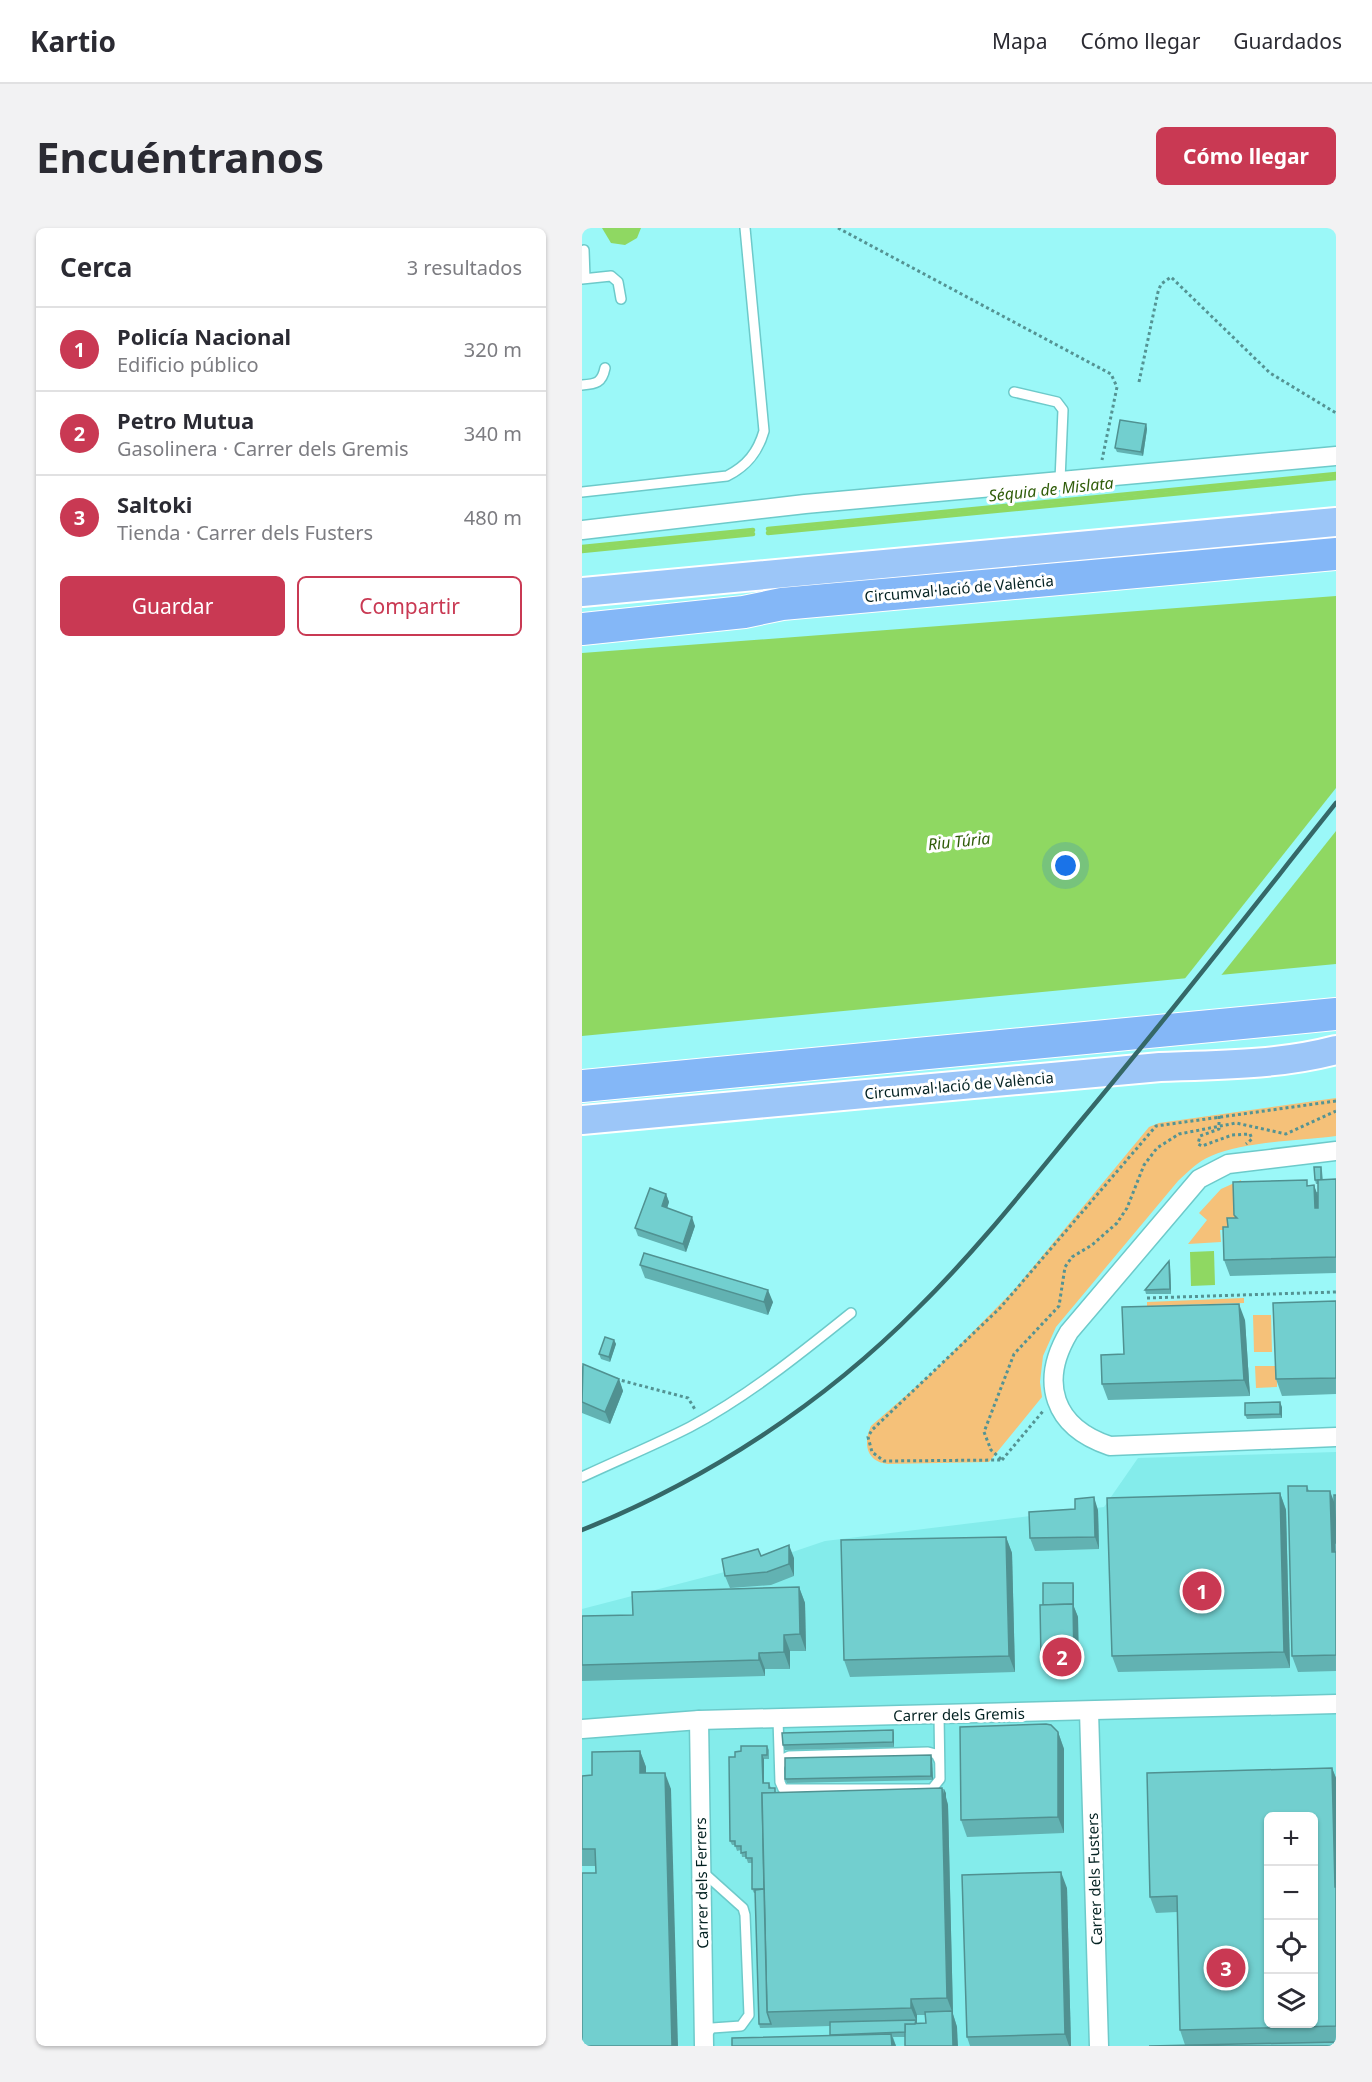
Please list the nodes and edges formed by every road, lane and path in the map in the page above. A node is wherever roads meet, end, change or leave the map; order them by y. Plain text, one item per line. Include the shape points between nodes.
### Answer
1 (745, 228) edge
2 (837, 228) edge
3 (584, 250) dead end
4 (584, 278) edge
5 (621, 299) dead end
6 (605, 368) dead end
7 (1139, 382) dead end
8 (582, 385) edge
9 (1014, 392) dead end
10 (1336, 412) edge
11 (1336, 456) edge
12 (1100, 477) junction
13 (1060, 480) junction
14 (582, 492) edge
15 (1336, 522) edge
16 (582, 530) edge
17 (1336, 554) edge
18 (582, 592) edge
19 (782, 604) junction
20 (582, 610) edge
21 (582, 629) edge
22 (1336, 1014) edge
23 (1330, 1054) edge
24 (582, 1086) edge
25 (1336, 1101) edge
26 (1219, 1116) junction
27 (582, 1120) edge
28 (1242, 1145) dead end
29 (1336, 1151) edge
30 (1336, 1292) edge
31 (1147, 1298) dead end
32 (851, 1313) dead end
33 (614, 1379) edge
34 (1052, 1398) junction
35 (702, 1420) junction
36 (1336, 1437) edge
37 (991, 1460) dead end
38 (1002, 1460) dead end
39 (582, 1477) edge
40 (1336, 1704) edge
41 (1089, 1711) junction
42 (939, 1715) junction
43 (778, 1719) junction
44 (699, 1720) junction
45 (582, 1729) edge
46 (940, 1762) junction
47 (779, 1767) junction
48 (701, 1866) junction
49 (704, 2042) edge
50 (1099, 2046) edge

1 - 14 lane via 764,431 760,446 740,470 728,476
2 - 12 path via 1111,374 1117,387
3 - 4 lane
4 - 5 lane via 611,276 618,282
6 - 8 lane via 599,383
7 - 10 path via 1158,292 1161,284 1172,277 1270,373
9 - 13 lane via 1057,402 1063,410
11 - 12 street
12 - 13 street
13 - 16 street
15 - 18 highway, Circumval·lació de València
17 - 19 highway, Circumval·lació de València
19 - 20 highway via 741,600
19 - 21 highway, Circumval·lació de València via 744,612
22 - 24 highway
23 - 27 highway, Circumval·lació de València
25 - 26 path
26 - 28 path via 1219,1129 1200,1136 1198,1144 1245,1133 1252,1136 1251,1141
26 - 37 path via 1156,1126 1149,1132 1056,1247 1000,1308 868,1437 872,1452 884,1461
29 - 34 street via 1228,1164 1199,1179 1069,1332 1056,1354
30 - 31 path
32 - 35 lane via 786,1365
33 - 35 path via 688,1398
34 - 36 street via 1064,1418 1084,1435 1110,1446
34 - 38 path
35 - 39 lane
40 - 41 street, Carrer dels Gremis
41 - 42 street, Carrer dels Gremis
41 - 50 street, Carrer dels Fusters
42 - 43 street, Carrer dels Gremis
42 - 46 lane
43 - 44 street, Carrer dels Gremis
43 - 47 lane
44 - 45 street, Carrer dels Gremis
44 - 48 street, Carrer dels Ferrers
46 - 47 lane via 932,1752 905,1752 789,1756
46 - 47 lane via 940,1779 932,1789 792,1791 781,1786
48 - 49 street, Carrer dels Ferrers
48 - 49 lane via 707,1878 745,1915 749,2015 741,2026 712,2028

